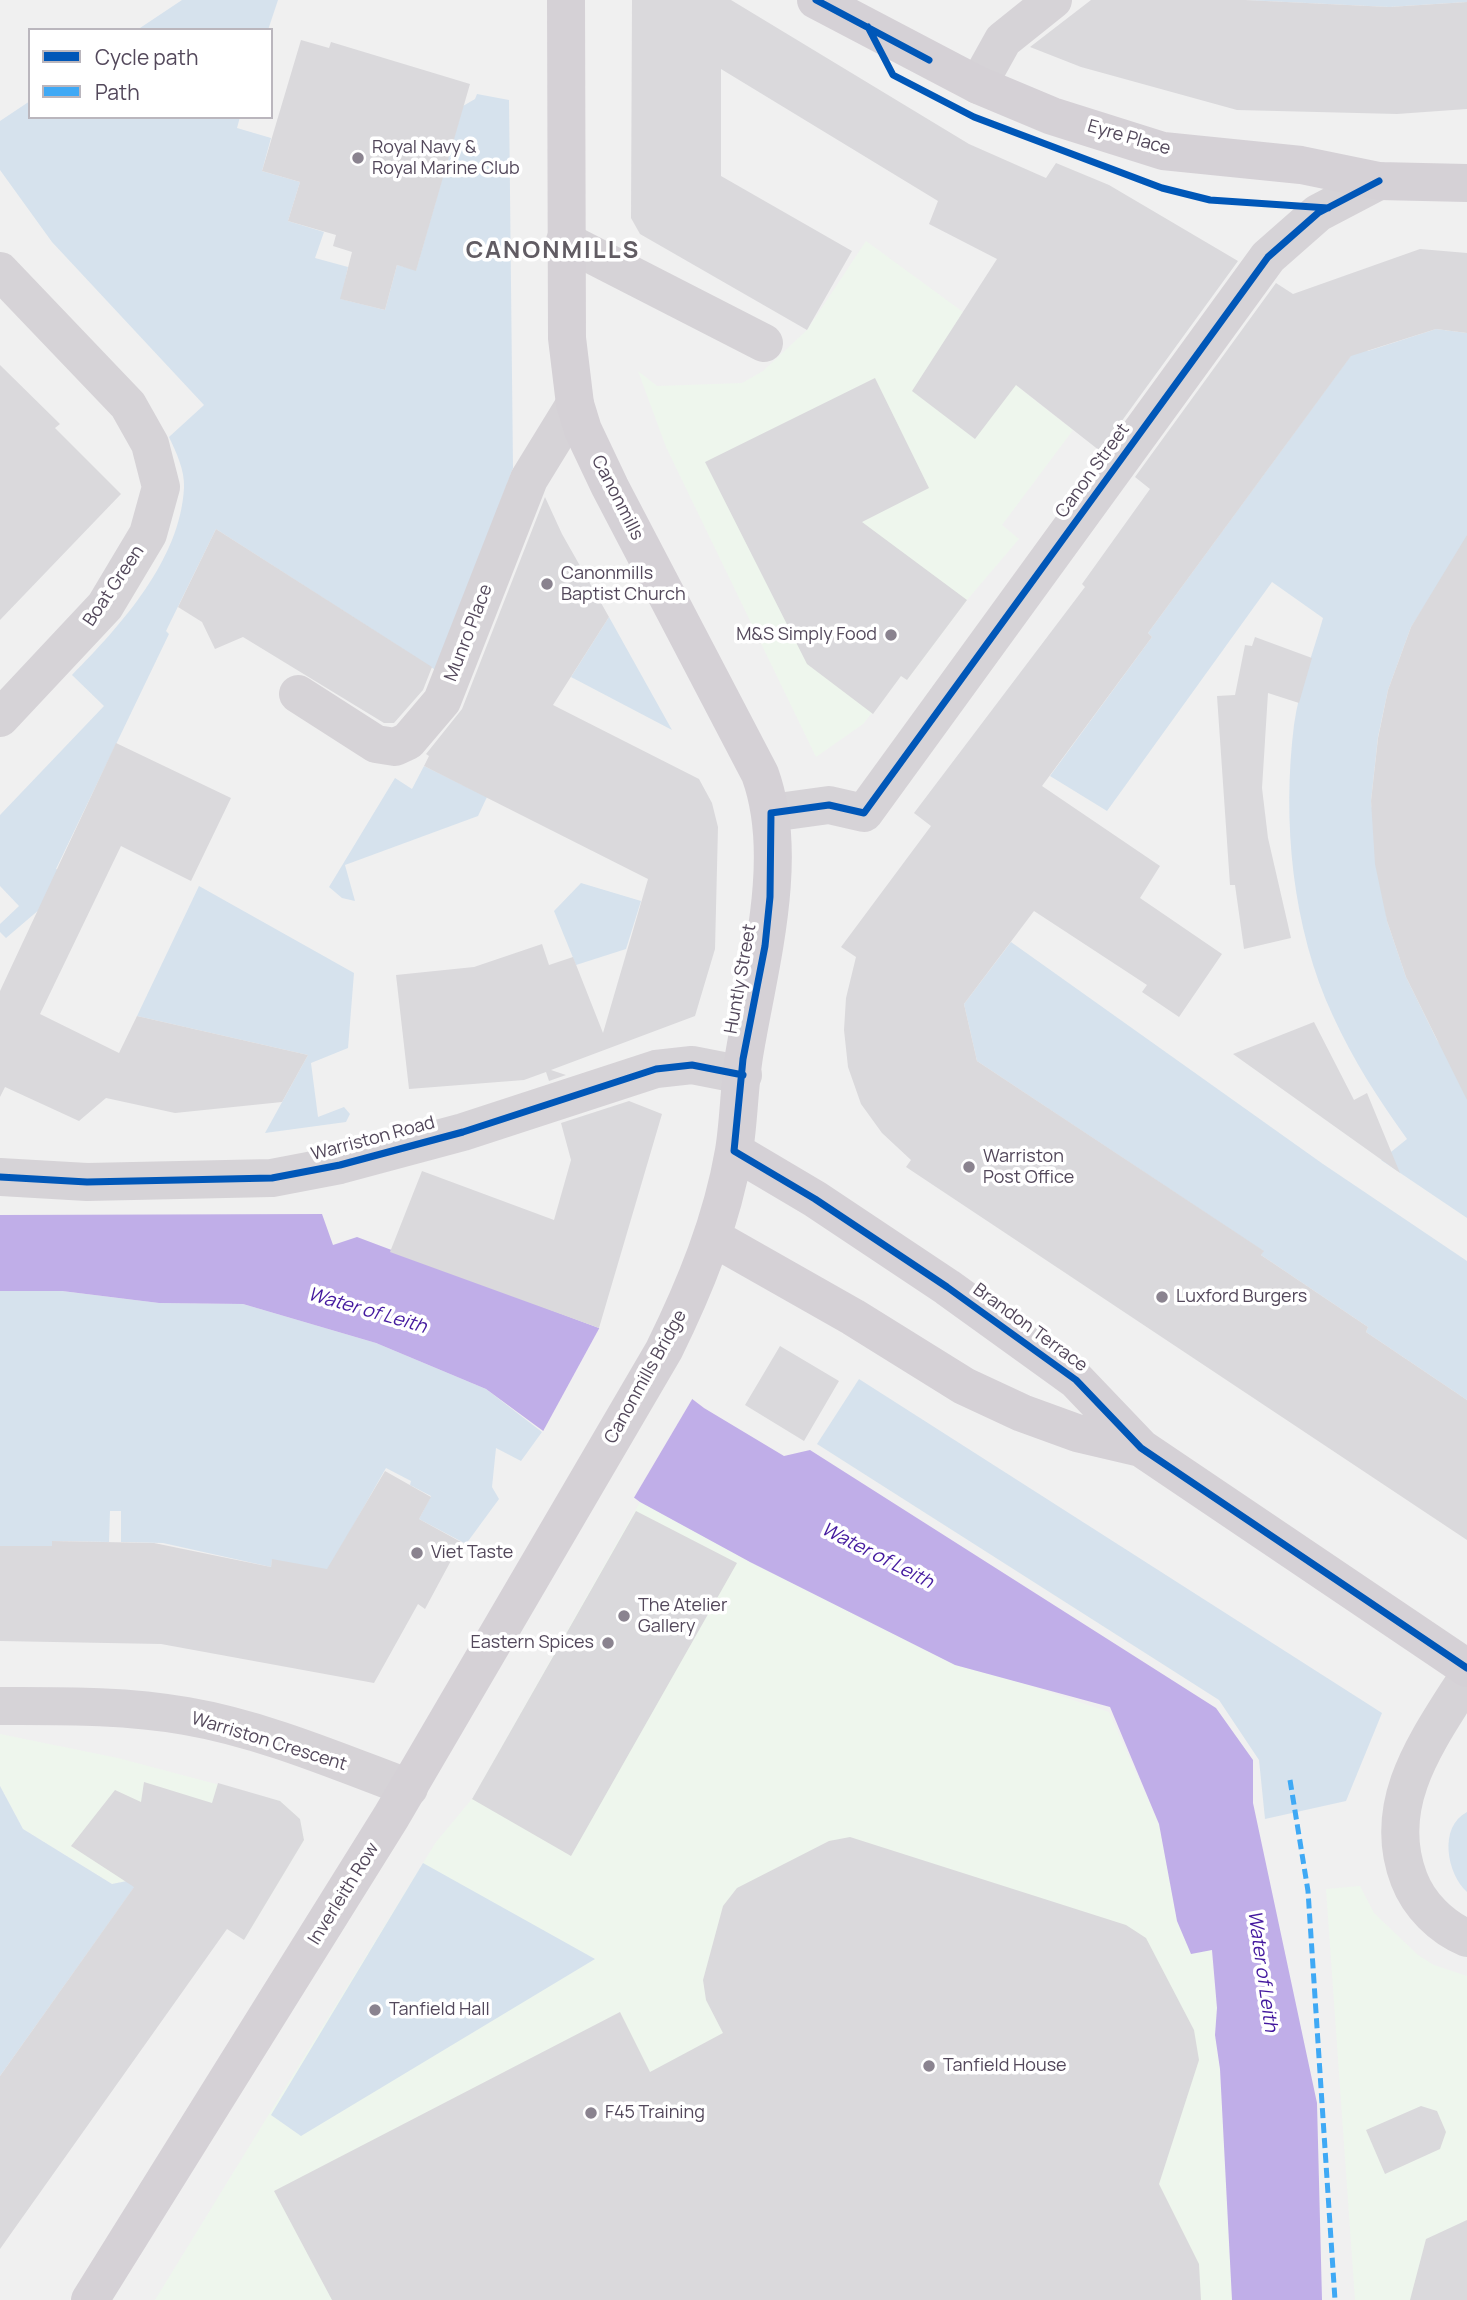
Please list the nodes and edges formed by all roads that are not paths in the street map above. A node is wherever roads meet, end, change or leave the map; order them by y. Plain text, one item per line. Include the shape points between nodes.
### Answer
1 (566, 0) edge
2 (816, 0) edge
3 (1053, 0) edge
4 (978, 85) junction
5 (1380, 181) junction
6 (1467, 183) edge
7 (565, 241) junction
8 (0, 271) edge
9 (764, 343) dead end
10 (575, 404) junction
11 (298, 694) dead end
12 (0, 718) edge
13 (771, 813) junction
14 (743, 1075) junction
15 (734, 1151) junction
16 (0, 1177) edge
17 (712, 1237) junction
18 (1141, 1448) junction
19 (587, 1481) joint
20 (1467, 1668) edge
21 (1467, 1678) edge
22 (0, 1706) edge
23 (409, 1788) junction
24 (1467, 1938) edge
25 (90, 2300) edge

1 - 7 main road, Canonmills
2 - 4 main road, Eyre Place
3 - 4 street via 1003,40
4 - 5 main road, Eyre Place via 1052,116 1163,151 1301,165
5 - 6 main road, Eyre Place
5 - 13 street, Canon Street via 1318,214 1265,261 864,813 829,805
7 - 9 street
7 - 10 main road, Canonmills via 567,338
8 - 12 street, Boat Green via 128,405 150,444 161,487 148,534 105,606
10 - 11 street, Munro Place via 529,479 442,701 408,741 395,747 376,744
10 - 13 main road, Canonmills via 610,487 760,774
13 - 14 main road, Huntly Street via 765,946
14 - 15 main road, Huntly Street
14 - 16 street, Warriston Road via 692,1065 656,1069 463,1132 272,1178 87,1181
15 - 17 main road, Canonmills Bridge
15 - 18 main road, Brandon Terrace via 815,1199 1050,1360 1098,1401
17 - 18 main road, Brandon Terrace via 964,1386 1066,1429
17 - 19 main road, Canonmills Bridge via 664,1350
18 - 20 main road, Brandon Terrace
19 - 23 main road, Inverleith Row
21 - 24 street via 1409,1780 1400,1808 1399,1855 1414,1894 1436,1919
22 - 23 street, Warriston Crescent via 186,1716 230,1726
23 - 25 main road, Inverleith Row

